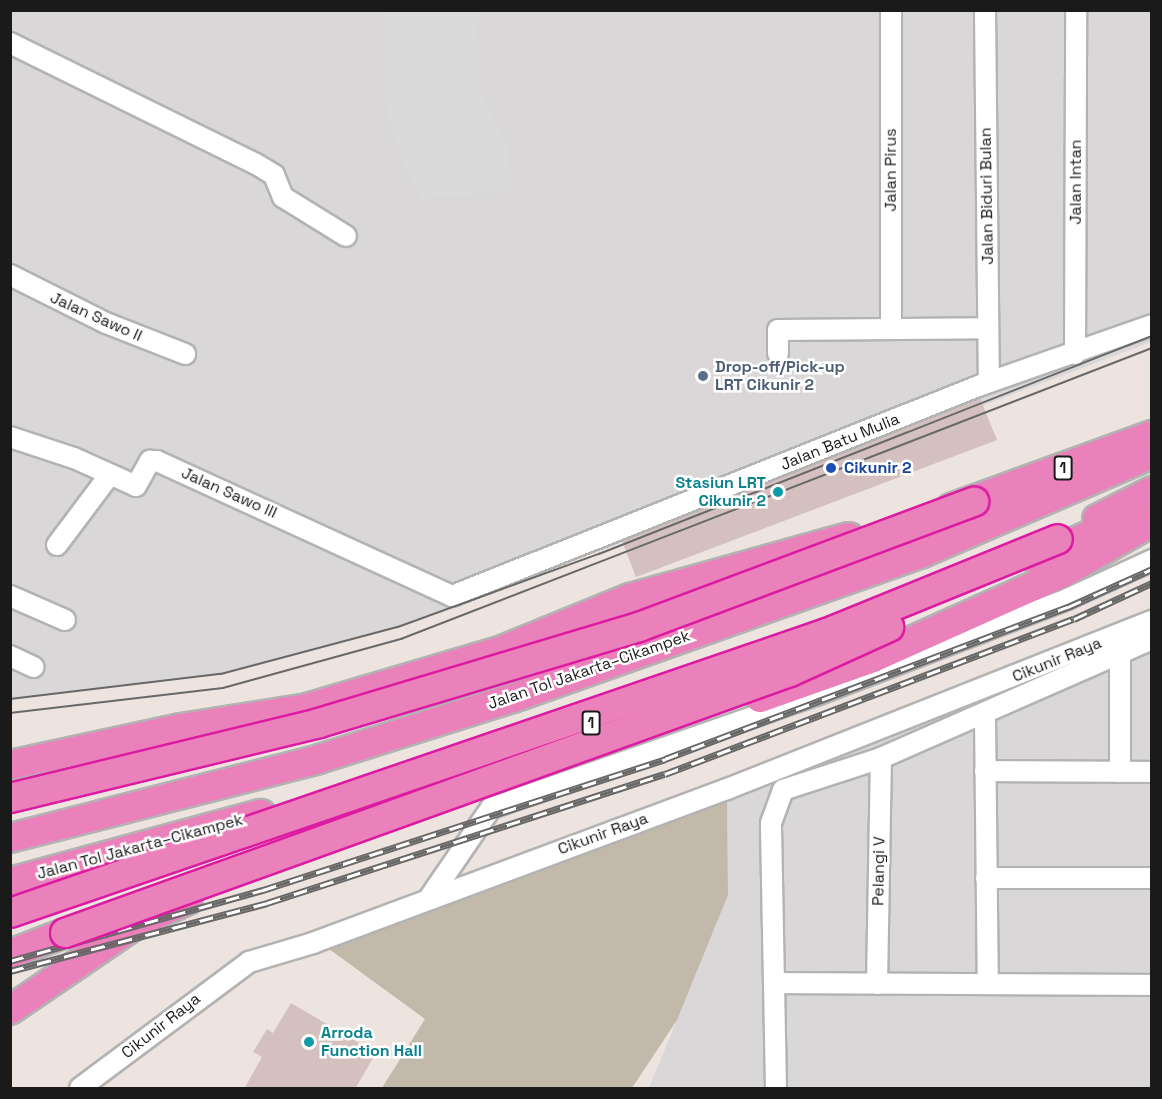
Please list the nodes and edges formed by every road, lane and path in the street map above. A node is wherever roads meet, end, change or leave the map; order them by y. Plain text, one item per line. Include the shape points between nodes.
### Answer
1 (891, 10) edge
2 (985, 10) edge
3 (1076, 10) edge
4 (10, 44) edge
5 (346, 236) dead end
6 (13, 282) edge
7 (1152, 325) edge
8 (988, 328) junction
9 (891, 329) junction
10 (778, 353) dead end
11 (184, 354) dead end
12 (1075, 354) junction
13 (989, 382) junction
14 (1152, 435) edge
15 (10, 437) edge
16 (1152, 454) edge
17 (108, 477) junction
18 (1152, 491) edge
19 (974, 502) junction
20 (1152, 507) edge
21 (1152, 522) edge
22 (1058, 539) junction
23 (57, 545) dead end
24 (1152, 560) edge
25 (458, 594) joint
26 (10, 596) edge
27 (66, 620) dead end
28 (1152, 621) edge
29 (1152, 639) edge
30 (1120, 653) junction
31 (10, 656) edge
32 (34, 667) dead end
33 (985, 716) junction
34 (881, 758) junction
35 (319, 759) junction
36 (10, 765) edge
37 (986, 771) junction
38 (1120, 772) junction
39 (1152, 772) edge
40 (10, 787) edge
41 (10, 798) edge
42 (10, 838) edge
43 (987, 878) junction
44 (1152, 878) edge
45 (10, 882) edge
46 (430, 897) junction
47 (10, 913) edge
48 (65, 933) junction
49 (10, 948) edge
50 (10, 954) edge
51 (774, 983) junction
52 (877, 984) junction
53 (988, 984) junction
54 (1152, 985) edge
55 (10, 1010) edge
56 (80, 1089) edge
57 (776, 1089) edge

1 - 9 street, Jalan Pirus
2 - 8 street, Jalan Biduri Bulan
3 - 12 street, Jalan Intan
4 - 5 street via 256,164 274,175 283,197
6 - 11 street, Jalan Sawo II
7 - 12 street, Jalan Batu Mulia
8 - 9 street
8 - 13 street, Jalan Biduri Bulan
9 - 10 street via 778,330
12 - 13 street, Jalan Batu Mulia
13 - 25 street, Jalan Batu Mulia via 493,576
14 - 19 highway, 1
15 - 17 street, Jalan Sawo III via 74,458
16 - 35 highway, Jalan Tol Jakarta–Cikampek / 1 via 922,553 513,698
17 - 23 street
17 - 25 street, Jalan Sawo III via 136,486 150,462 157,460 445,595
18 - 22 highway
19 - 36 highway, bridge via 630,598 500,651 307,708 181,728
19 - 41 highway, bridge via 639,627 319,723
20 - 45 highway, Jalan Tol Jakarta–Cikampek / 1 via 939,602 723,686
21 - 55 highway via 1065,572 873,658 490,795 224,883 136,924
22 - 47 highway, bridge via 827,633
22 - 48 highway, bridge via 867,638 790,672
24 - 46 street via 1067,599 816,695 491,808
26 - 27 street
28 - 46 street, Cikunir Raya via 796,763
29 - 30 street
30 - 33 street
30 - 38 street
31 - 32 street
33 - 34 street
33 - 37 street
34 - 51 street via 783,790 771,824
34 - 52 street, Pelangi V
35 - 40 highway
35 - 42 highway, Jalan Tol Jakarta–Cikampek / 1
37 - 38 street
37 - 43 street
38 - 39 street
43 - 44 street
43 - 53 street
46 - 56 street, Cikunir Raya via 314,943 249,962
48 - 49 highway
48 - 50 highway
51 - 52 street
51 - 57 street
52 - 53 street
53 - 54 street

